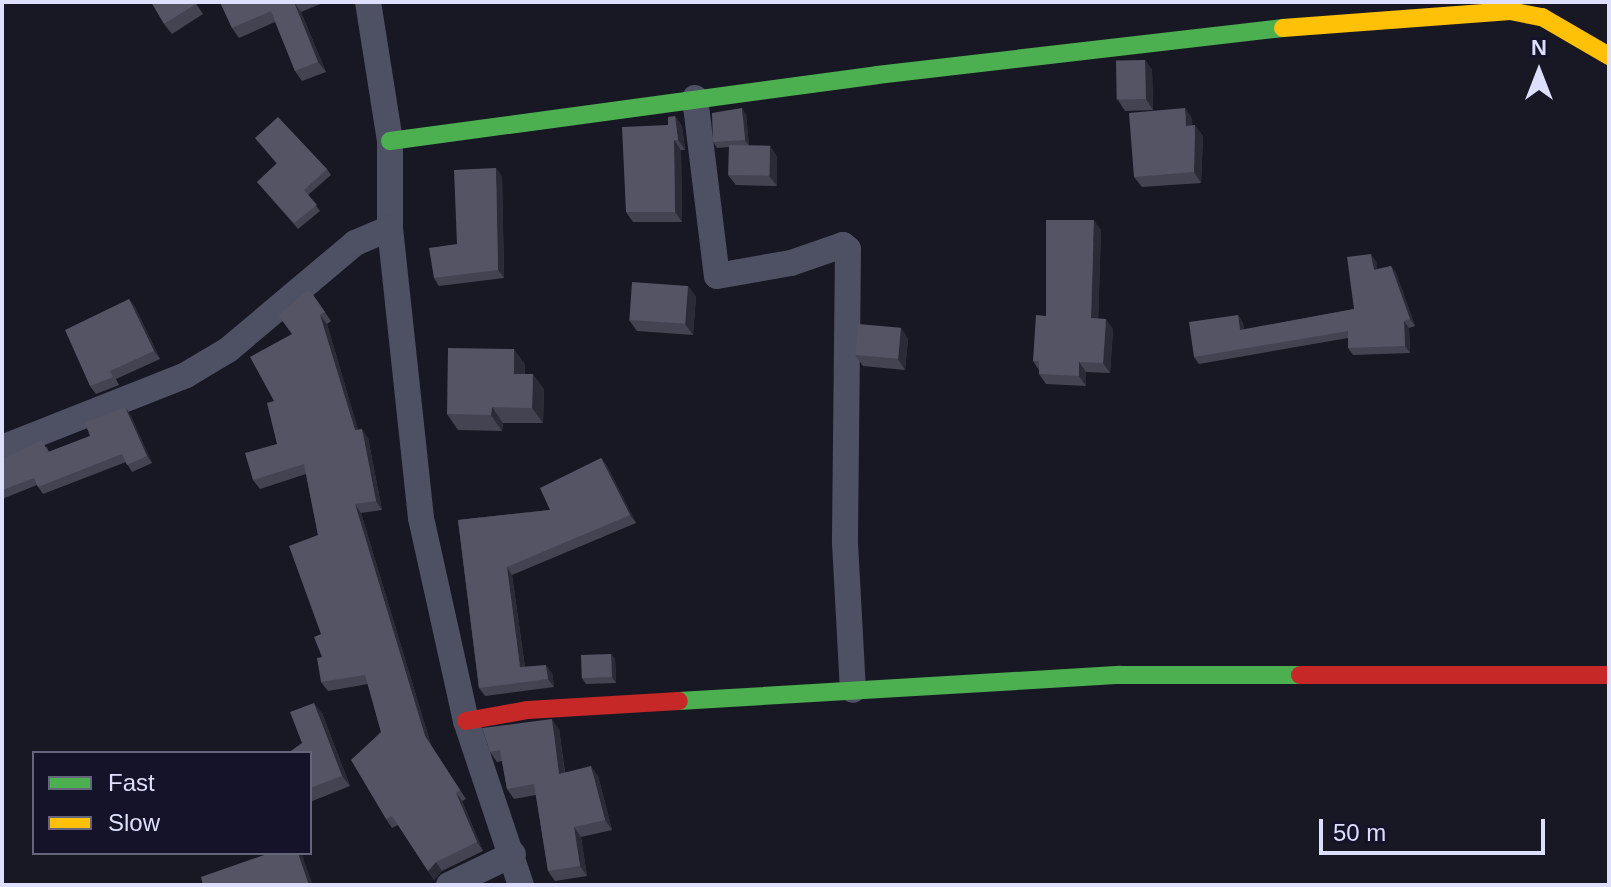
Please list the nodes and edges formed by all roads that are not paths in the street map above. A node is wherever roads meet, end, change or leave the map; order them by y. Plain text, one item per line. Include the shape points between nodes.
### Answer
1 (368, 2) edge
2 (1609, 56) edge
3 (695, 98) junction
4 (390, 141) junction
5 (390, 228) junction
6 (2, 448) edge
7 (1609, 675) edge
8 (853, 690) junction
9 (466, 721) junction
10 (513, 854) junction
11 (449, 885) edge
12 (521, 885) edge

1 - 4 street
2 - 3 street via 1542,17 1510,11 1373,18
3 - 4 street
3 - 8 street via 717,276 791,263 843,245 848,249 845,543
4 - 5 street
5 - 6 street via 355,243 228,350 186,375
5 - 9 street via 421,518
7 - 8 street via 1120,675
8 - 9 street via 528,710
9 - 10 street
10 - 11 street
10 - 12 street

